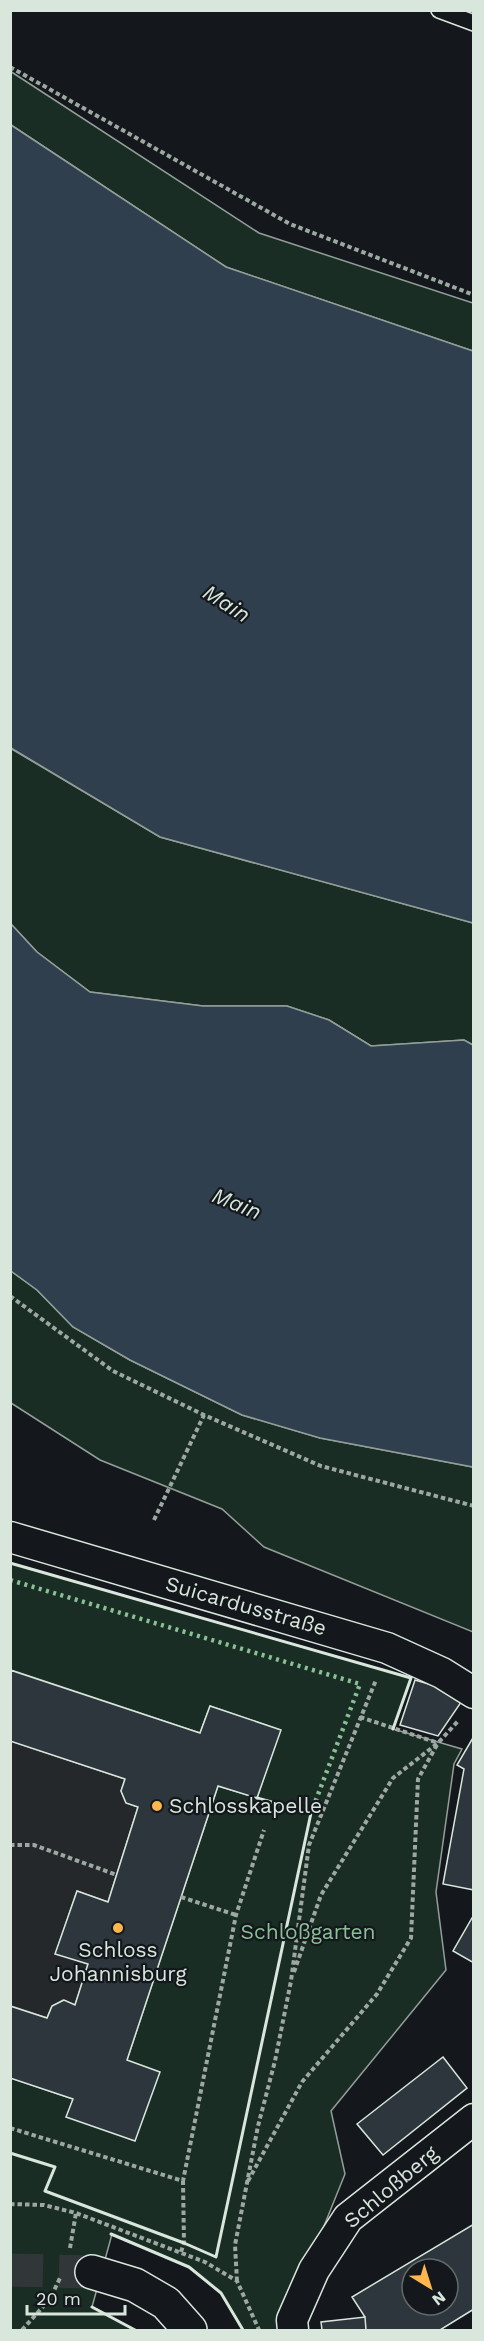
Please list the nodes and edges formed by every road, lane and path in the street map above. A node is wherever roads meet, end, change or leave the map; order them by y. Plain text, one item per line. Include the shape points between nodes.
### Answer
1 (439, 10) edge
2 (474, 22) edge
3 (10, 67) edge
4 (474, 295) edge
5 (10, 1296) edge
6 (204, 1415) junction
7 (474, 1506) edge
8 (154, 1520) dead end
9 (10, 1537) edge
10 (366, 1677) dead end
11 (467, 1705) edge
12 (360, 1717) junction
13 (438, 1743) junction
14 (264, 1830) dead end
15 (10, 1845) edge
16 (117, 1875) dead end
17 (181, 1897) dead end
18 (236, 1915) junction
19 (291, 1981) junction
20 (474, 2119) edge
21 (10, 2128) edge
22 (183, 2181) junction
23 (246, 2185) junction
24 (10, 2204) edge
25 (76, 2213) junction
26 (181, 2252) junction
27 (74, 2266) junction
28 (237, 2281) junction
29 (22, 2331) edge
30 (190, 2331) edge
31 (259, 2331) edge
32 (293, 2331) edge

1 - 2 lane
3 - 4 path via 290,224
5 - 6 path via 113,1371
6 - 7 path via 321,1467
6 - 8 path
9 - 11 street, Suicardusstraße via 387,1648 442,1672
10 - 12 path via 378,1680
11 - 13 path
12 - 13 path
12 - 19 path via 309,1845
13 - 19 path via 393,1778 321,1895
13 - 23 path via 418,1779 411,1938 377,1994 302,2082
14 - 18 path
15 - 16 path via 34,1845
17 - 18 path
18 - 22 path
19 - 23 path
20 - 32 street, Schloßberg via 348,2218 314,2270 292,2320
21 - 22 path
22 - 26 path
23 - 28 path via 235,2245
24 - 25 path via 44,2205
25 - 26 path
25 - 27 path
26 - 28 path
27 - 29 path
27 - 30 main road via 135,2285 166,2303
28 - 31 path

